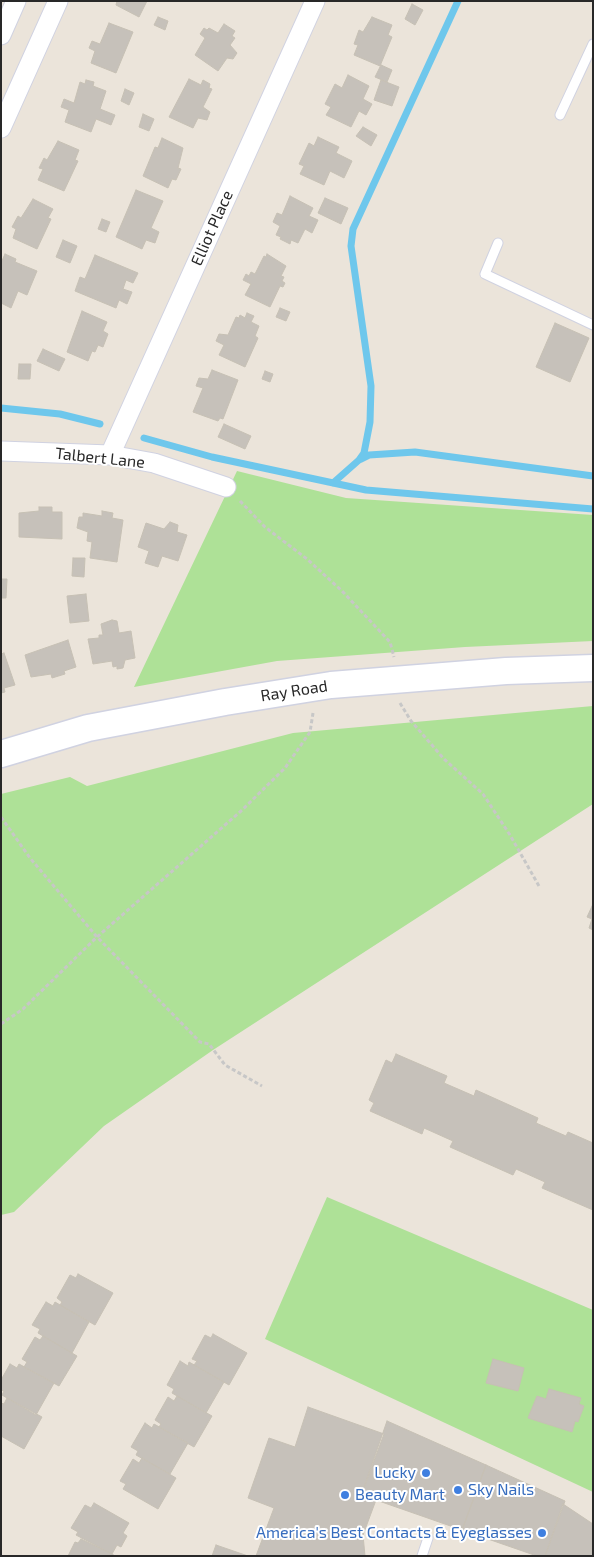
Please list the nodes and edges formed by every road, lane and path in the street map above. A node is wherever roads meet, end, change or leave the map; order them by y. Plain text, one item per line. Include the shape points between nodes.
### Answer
1 (16, 1) edge
2 (58, 1) edge
3 (315, 1) edge
4 (1, 35) edge
5 (593, 44) edge
6 (560, 115) dead end
7 (1, 128) edge
8 (498, 243) dead end
9 (593, 325) edge
10 (1, 451) edge
11 (110, 455) junction
12 (226, 486) joint
13 (394, 657) dead end
14 (593, 668) edge
15 (317, 688) junction
16 (400, 702) dead end
17 (1, 754) edge
18 (1, 817) edge
19 (539, 886) dead end
20 (97, 937) junction
21 (1, 1024) edge
22 (262, 1086) dead end
23 (428, 1538) dead end
24 (422, 1556) edge

1 - 4 street
2 - 7 street
3 - 11 street, Elliot Place
5 - 6 lane
8 - 9 lane via 486,274
10 - 11 street, Talbert Lane
11 - 12 street, Talbert Lane via 154,464
12 - 13 path via 265,527 342,591 390,642
14 - 15 street, Ray Road via 506,671
15 - 17 street, Ray Road via 88,728
15 - 20 path via 310,732 285,768 241,811
16 - 19 path via 411,721 444,759 483,794
18 - 20 path via 30,858
20 - 21 path via 23,1009
20 - 22 path via 200,1042 209,1044 224,1065
23 - 24 lane

